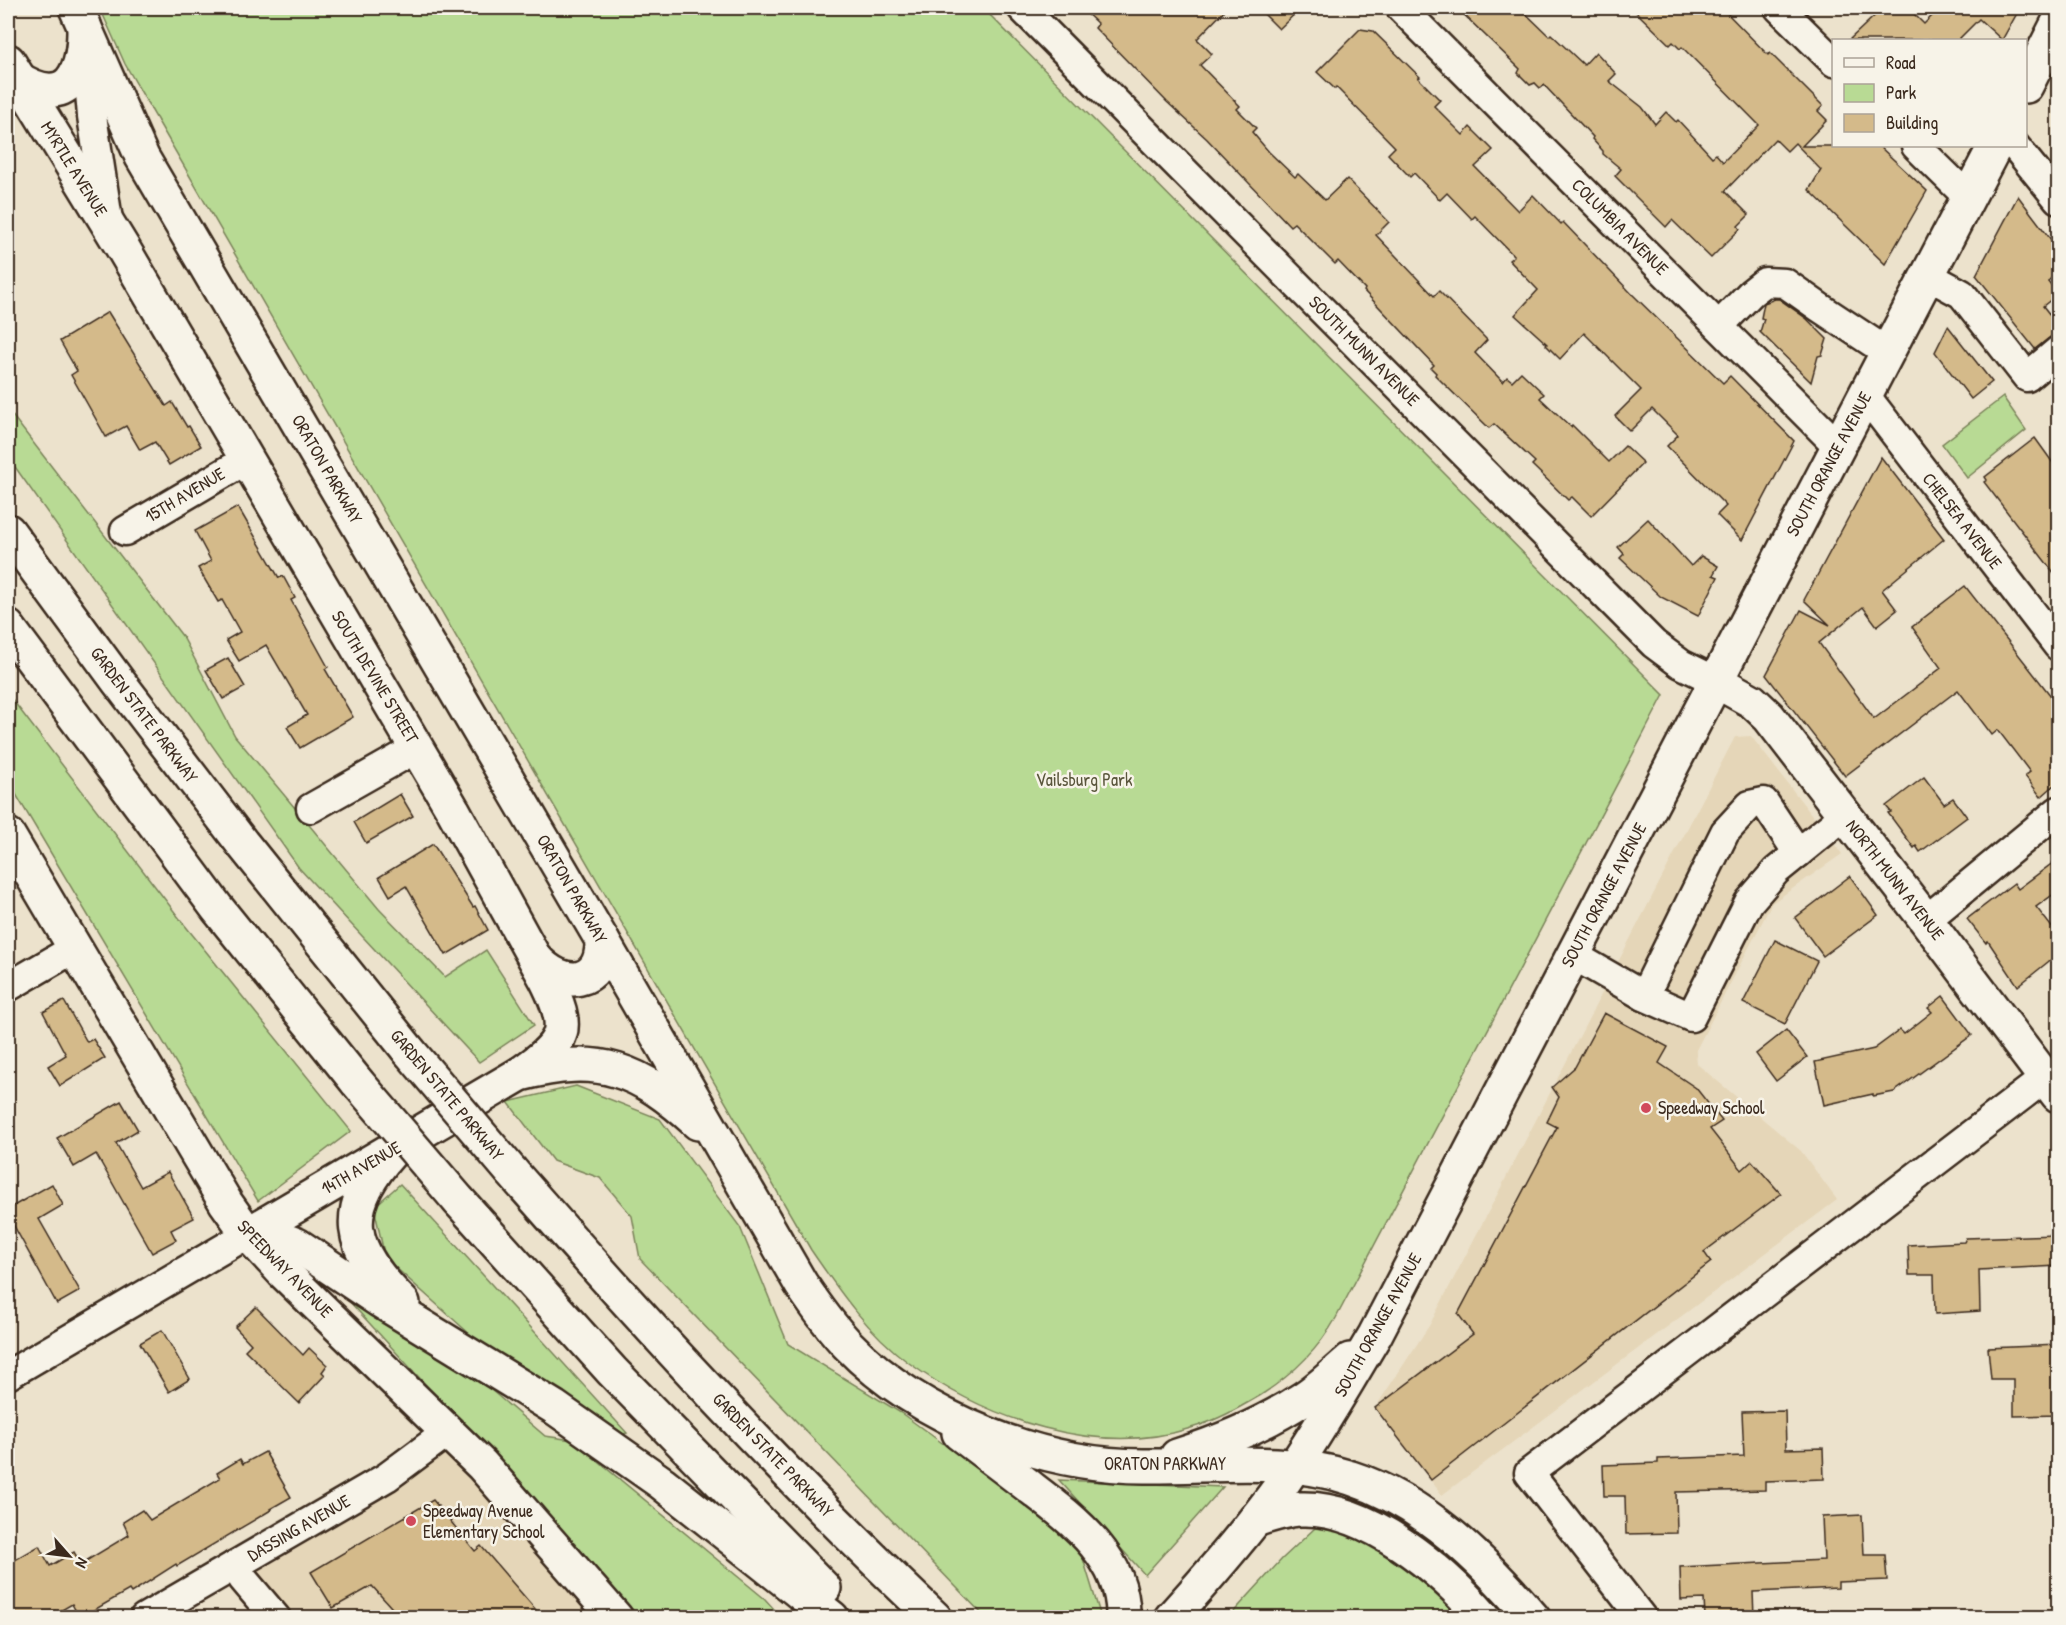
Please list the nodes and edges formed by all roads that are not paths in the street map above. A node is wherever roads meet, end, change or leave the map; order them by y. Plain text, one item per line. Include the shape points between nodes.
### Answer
1 (1022, 8) edge
2 (1401, 8) edge
3 (1779, 8) edge
4 (80, 15) edge
5 (2058, 23) edge
6 (1832, 61) edge
7 (12, 69) edge
8 (2029, 73) edge
9 (1917, 147) edge
10 (1994, 147) edge
11 (2016, 147) edge
12 (1968, 197) junction
13 (2058, 199) edge
14 (109, 225) junction
15 (1927, 275) junction
16 (140, 278) joint
17 (1719, 326) junction
18 (2058, 351) edge
19 (1887, 352) junction
20 (1865, 395) junction
21 (1838, 446) junction
22 (246, 460) junction
23 (125, 531) dead end
24 (11, 535) edge
25 (8, 627) edge
26 (2058, 646) edge
27 (1716, 681) junction
28 (417, 748) junction
29 (311, 808) dead end
30 (2058, 811) edge
31 (1845, 815) junction
32 (8, 836) edge
33 (1798, 853) junction
34 (1926, 920) junction
35 (602, 940) junction
36 (75, 948) junction
37 (1573, 955) junction
38 (536, 959) junction
39 (8, 987) edge
40 (1644, 996) junction
41 (520, 1074) junction
42 (2052, 1087) edge
43 (719, 1143) junction
44 (392, 1151) junction
45 (248, 1234) junction
46 (1375, 1335) junction
47 (443, 1339) junction
48 (8, 1375) edge
49 (896, 1385) junction
50 (449, 1431) junction
51 (1295, 1465) junction
52 (1147, 1466) junction
53 (1255, 1520) junction
54 (235, 1565) junction
55 (144, 1617) edge
56 (276, 1617) edge
57 (616, 1617) edge
58 (832, 1617) edge
59 (854, 1617) edge
60 (935, 1617) edge
61 (1123, 1617) edge
62 (1171, 1617) edge
63 (1484, 1617) edge
64 (1533, 1617) edge
65 (1642, 1617) edge

1 - 27 street, SOUTH MUNN AVENUE via 1654,644 1681,664
2 - 17 street, COLUMBIA AVENUE
3 - 6 street
4 - 7 main road via 82,62 73,79 46,91 29,85
4 - 14 street
4 - 35 main road, ORATON PARKWAY via 142,157
5 - 8 main road
7 - 14 main road, MYRTLE AVENUE
9 - 12 street
10 - 12 main road, SOUTH ORANGE AVENUE
11 - 13 street
12 - 15 main road, SOUTH ORANGE AVENUE
14 - 16 main road, MYRTLE AVENUE
15 - 18 street via 1962,294 2027,376
15 - 19 main road, SOUTH ORANGE AVENUE
16 - 22 main road, SOUTH DEVINE STREET
17 - 19 street via 1765,282 1785,283
17 - 21 street, COLUMBIA AVENUE
19 - 20 main road, SOUTH ORANGE AVENUE
20 - 21 main road, SOUTH ORANGE AVENUE
20 - 26 street, CHELSEA AVENUE
21 - 27 main road, SOUTH ORANGE AVENUE
22 - 23 street, 15TH AVENUE
22 - 28 main road, SOUTH DEVINE STREET
24 - 60 main road, GARDEN STATE PARKWAY, bridge via 242,843 511,1171 758,1441
25 - 59 main road, bridge via 196,880 357,1082 553,1308
27 - 31 main road, NORTH MUNN AVENUE via 1761,708
27 - 37 main road, SOUTH ORANGE AVENUE
28 - 29 street
28 - 38 main road, SOUTH DEVINE STREET
30 - 34 street
31 - 33 street
31 - 34 main road, NORTH MUNN AVENUE
32 - 36 main road, SPEEDWAY AVENUE
33 - 40 street via 1749,902 1691,1017
33 - 40 street via 1764,802 1750,805 1725,832
34 - 42 main road, NORTH MUNN AVENUE
35 - 38 main road via 598,964 578,979 552,974
35 - 43 main road, ORATON PARKWAY
36 - 39 street
36 - 45 main road, SPEEDWAY AVENUE
37 - 40 street
37 - 46 main road, SOUTH ORANGE AVENUE
38 - 41 main road, SOUTH DEVINE STREET via 557,1001 562,1026 548,1053
41 - 43 main road, 14TH AVENUE via 576,1064 624,1072 668,1097
41 - 44 main road, 14TH AVENUE
42 - 65 street via 1529,1473
43 - 49 main road, ORATON PARKWAY via 815,1304 849,1346
44 - 45 main road, 14TH AVENUE
44 - 47 main road via 368,1179 360,1197 355,1214 359,1241 380,1278
45 - 47 main road via 273,1236 297,1245
45 - 48 street, 14TH AVENUE
45 - 50 main road, SPEEDWAY AVENUE
46 - 51 main road, SOUTH ORANGE AVENUE
46 - 52 main road via 1320,1387 1288,1408 1230,1437
47 - 58 main road via 554,1407 646,1472
49 - 52 main road, ORATON PARKWAY via 972,1427 1039,1452 1080,1462
49 - 61 main road via 1081,1527 1114,1575
50 - 54 street, DASSING AVENUE via 387,1477
50 - 57 main road, SPEEDWAY AVENUE
51 - 52 main road, ORATON PARKWAY
51 - 53 main road, SOUTH ORANGE AVENUE
51 - 64 main road, ORATON PARKWAY via 1353,1479 1413,1508 1464,1547
53 - 62 main road, SOUTH ORANGE AVENUE
53 - 63 main road via 1286,1511 1317,1510 1374,1528 1424,1560
54 - 55 street, DASSING AVENUE
54 - 56 street

